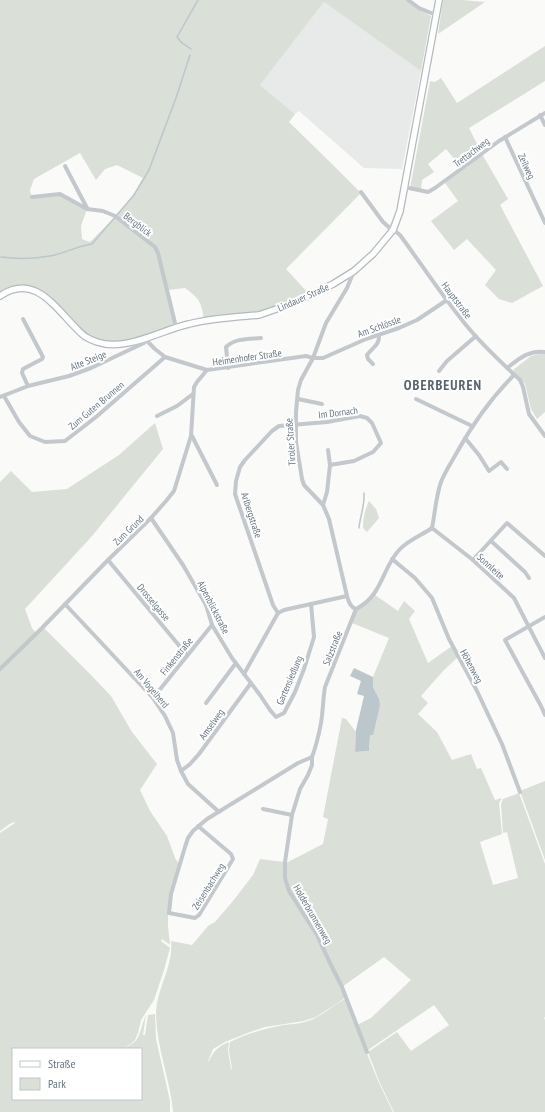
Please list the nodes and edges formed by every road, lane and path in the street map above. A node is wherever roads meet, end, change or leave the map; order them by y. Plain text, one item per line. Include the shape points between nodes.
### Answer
1 (408, 0) edge
2 (438, 0) edge
3 (436, 15) junction
4 (545, 113) edge
5 (540, 115) junction
6 (545, 125) edge
7 (505, 137) junction
8 (65, 166) dead end
9 (404, 187) junction
10 (361, 192) dead end
11 (32, 197) dead end
12 (87, 209) junction
13 (545, 223) edge
14 (393, 230) junction
15 (354, 271) junction
16 (0, 296) edge
17 (447, 300) junction
18 (23, 319) dead end
19 (176, 327) junction
20 (380, 335) junction
21 (476, 336) junction
22 (147, 337) junction
23 (261, 338) dead end
24 (545, 352) edge
25 (165, 357) junction
26 (313, 358) junction
27 (373, 364) dead end
28 (228, 368) junction
29 (508, 368) junction
30 (207, 370) junction
31 (439, 371) dead end
32 (514, 375) junction
33 (28, 386) junction
34 (193, 394) junction
35 (2, 397) edge
36 (416, 398) dead end
37 (298, 399) junction
38 (322, 404) dead end
39 (157, 416) dead end
40 (296, 424) junction
41 (472, 426) junction
42 (191, 436) junction
43 (545, 436) edge
44 (465, 438) junction
45 (328, 450) dead end
46 (330, 466) junction
47 (507, 469) dead end
48 (217, 485) dead end
49 (323, 505) junction
50 (151, 518) junction
51 (432, 528) junction
52 (491, 541) junction
53 (545, 556) edge
54 (392, 559) junction
55 (108, 560) junction
56 (473, 560) junction
57 (529, 578) dead end
58 (346, 596) junction
59 (65, 604) junction
60 (312, 604) junction
61 (356, 609) junction
62 (278, 613) junction
63 (545, 617) edge
64 (212, 625) junction
65 (528, 626) junction
66 (187, 655) junction
67 (545, 658) edge
68 (236, 663) junction
69 (0, 669) edge
70 (244, 674) junction
71 (251, 683) junction
72 (153, 698) junction
73 (206, 703) dead end
74 (545, 714) edge
75 (312, 757) junction
76 (181, 771) junction
77 (520, 792) dead end
78 (263, 809) dead end
79 (219, 812) junction
80 (292, 815) junction
81 (198, 826) junction
82 (367, 1052) dead end

1 - 3 street
2 - 3 main road, Lindauer Straße
3 - 9 main road, Lindauer Straße
4 - 5 street, Trettachweg
5 - 6 street
5 - 7 street, Trettachweg
7 - 9 street, Trettachweg via 428,192
7 - 13 street, Zeilweg
8 - 12 street
9 - 14 main road, Lindauer Straße via 400,211
10 - 14 street, Hauptstraße via 383,222
11 - 12 street, Bergblick via 60,194
12 - 19 street, Bergblick via 103,211 116,217 155,247
14 - 15 main road, Lindauer Straße via 373,254
14 - 17 street, Hauptstraße via 400,235
15 - 19 main road, Lindauer Straße via 309,296 268,313
15 - 26 street, Tiroler Straße via 326,323
16 - 22 main road, Lindauer Straße via 24,287 40,293 86,338 98,342 122,344
17 - 20 street, Am Schlössle via 417,320
17 - 21 street, Hauptstraße
18 - 33 street via 43,356 23,369 22,373
19 - 22 main road, Lindauer Straße
20 - 26 street, Am Schlössle via 323,358
20 - 27 street via 378,344 367,355
21 - 29 street, Hauptstraße
21 - 31 street
22 - 25 street, Heimenhofer Straße via 148,342
22 - 33 street, Alte Steige via 144,343 91,368
23 - 28 street via 230,343 226,347
24 - 29 street via 528,353
25 - 30 street, Heimenhofer Straße
25 - 35 street, Zum Guten Brunnen via 65,441 45,442 30,436
26 - 28 street, Heimenhofer Straße via 306,356
26 - 37 street, Tiroler Straße via 301,380
28 - 30 street, Heimenhofer Straße
29 - 32 street, Hauptstraße
30 - 34 street, Zum Grund via 194,387
32 - 41 street
32 - 43 street, Hauptstraße via 523,386 529,414
33 - 35 street, Alte Steige
34 - 39 street
34 - 42 street, Zum Grund
36 - 41 street
37 - 38 street
37 - 40 street, Tiroler Straße
40 - 46 street, Im Dornach via 360,416 367,418 372,424 381,443 373,452 354,462
40 - 49 street, Tiroler Straße via 297,448 304,485
40 - 62 street, Arlbergstraße via 279,426 272,431 245,460 236,481 235,494
41 - 44 street
42 - 48 street
42 - 50 street, Zum Grund via 174,491
44 - 47 street via 489,471 502,462
44 - 51 street via 441,482
45 - 46 street
46 - 49 street
49 - 58 street, Tiroler Straße via 329,519
50 - 55 street, Zum Grund
50 - 64 street, Alpenblickstraße via 206,604
51 - 54 street via 399,549
51 - 56 street, Sonnleite
52 - 53 street via 507,523
52 - 56 street
52 - 57 street
54 - 61 street via 373,596
54 - 77 street, Höhenweg via 415,578 432,598 449,639 502,744
55 - 59 street, Zum Grund
55 - 66 street, Drosselgasse
56 - 65 street, Sonnleite via 514,598
58 - 60 street
58 - 61 street, Tiroler Straße
59 - 69 street, Zum Grund
59 - 72 street, Am Vogelherd
60 - 62 street
60 - 71 street, Gartensiedlung via 314,637 295,692 284,713 276,717
61 - 75 street, Salzstraße via 325,687 321,722
62 - 70 street
63 - 65 street
64 - 66 street, Finkenstraße
64 - 68 street, Alpenblickstraße
65 - 67 street, Sonnleite
65 - 74 street via 505,640
66 - 72 street, Finkenstraße
68 - 70 street, Alpenblickstraße
68 - 73 street
70 - 71 street, Alpenblickstraße
71 - 76 street, Amselweg via 199,754
72 - 76 street, Am Vogelherd via 172,733
75 - 79 street
75 - 80 street, Holderbrunnenweg via 312,765 300,789
76 - 79 street, Am Vogelherd via 188,784
78 - 80 street
79 - 81 street
80 - 82 street, Holderbrunnenweg via 285,862 286,884 323,947 342,987
81 - 81 street, Zeisenbachweg via 184,847 171,894 169,913 195,918 233,859 231,854

